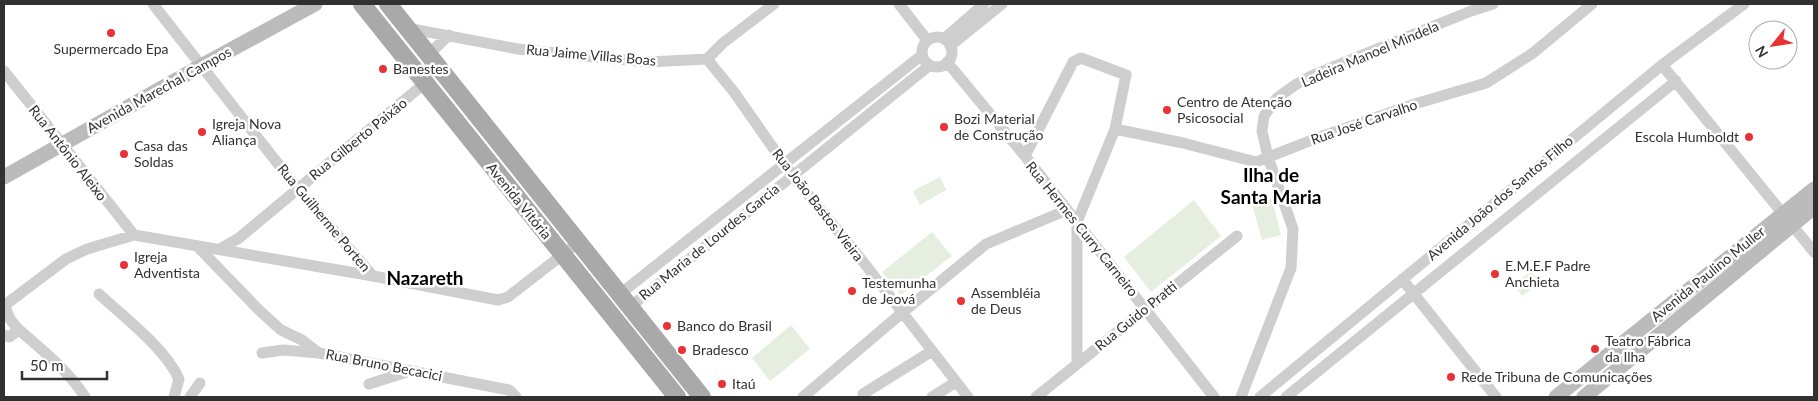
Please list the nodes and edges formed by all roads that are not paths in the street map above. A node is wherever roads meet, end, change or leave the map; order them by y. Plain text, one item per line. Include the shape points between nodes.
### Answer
1 (153, 4) edge
2 (315, 4) edge
3 (362, 4) edge
4 (388, 4) edge
5 (774, 4) edge
6 (899, 4) edge
7 (984, 4) edge
8 (1002, 4) edge
9 (1493, 4) edge
10 (1592, 4) edge
11 (1744, 4) edge
12 (407, 28) junction
13 (450, 35) junction
14 (928, 40) junction
15 (947, 42) junction
16 (428, 54) junction
17 (922, 55) junction
18 (707, 59) junction
19 (948, 62) junction
20 (930, 65) junction
21 (1662, 65) junction
22 (201, 66) junction
23 (4, 71) edge
24 (1676, 82) junction
25 (425, 83) junction
26 (1115, 128) junction
27 (61, 145) junction
28 (1024, 156) junction
29 (1268, 157) junction
30 (784, 162) junction
31 (792, 175) junction
32 (4, 177) edge
33 (297, 188) junction
34 (1814, 189) edge
35 (1814, 208) edge
36 (1067, 210) junction
37 (1788, 219) junction
38 (1077, 222) junction
39 (134, 235) junction
40 (1237, 236) dead end
41 (239, 238) junction
42 (579, 242) junction
43 (197, 246) junction
44 (220, 250) junction
45 (1814, 252) edge
46 (563, 255) junction
47 (247, 256) junction
48 (373, 276) junction
49 (1402, 279) junction
50 (1414, 293) junction
51 (99, 294) dead end
52 (625, 300) junction
53 (4, 304) edge
54 (1146, 309) junction
55 (903, 312) junction
56 (17, 328) junction
57 (4, 335) edge
58 (932, 351) junction
59 (262, 353) dead end
60 (319, 353) junction
61 (1077, 364) junction
62 (413, 370) junction
63 (956, 382) junction
64 (200, 383) dead end
65 (369, 384) dead end
66 (863, 394) dead end
67 (85, 397) edge
68 (174, 397) edge
69 (190, 397) edge
70 (516, 397) edge
71 (677, 397) edge
72 (702, 397) edge
73 (803, 397) edge
74 (932, 397) edge
75 (968, 397) edge
76 (1036, 397) edge
77 (1214, 397) edge
78 (1241, 397) edge
79 (1260, 397) edge
80 (1286, 397) edge
81 (1496, 397) edge
82 (1556, 397) edge
83 (1584, 397) edge

1 - 22 street, Rua Guilherme Porten
2 - 22 main road, Avenida Marechal Campos
3 - 25 main road, Avenida Vitória
4 - 12 main road, Avenida Vitória
5 - 18 street
6 - 14 street
7 - 15 street
8 - 15 street
9 - 29 street, Ladeira Manoel Mindela via 1351,59 1294,85 1277,98 1264,116 1262,131
10 - 29 street, Rua José Carvalho via 1533,53 1486,83 1409,106
11 - 21 street, Avenida João dos Santos Filho
12 - 13 street, Rua Jaime Villas Boas
12 - 16 main road, Avenida Vitória
13 - 16 street
13 - 18 street, Rua Jaime Villas Boas via 518,49 603,58 649,62
14 - 15 street via 938,36
14 - 17 street via 922,48
15 - 19 street via 952,51
16 - 42 main road, Avenida Vitória
17 - 20 street
17 - 30 street, Rua Maria de Lourdes Garcia
18 - 30 street, Rua João Bastos Vieira
19 - 20 street via 945,66
19 - 28 street, Rua Hermes Curry Carneiro
20 - 31 street, Rua Maria de Lourdes Garcia
21 - 24 street
21 - 49 street, Avenida João dos Santos Filho
22 - 27 main road, Avenida Marechal Campos
22 - 33 street, Rua Guilherme Porten
23 - 27 street, Rua Antônio Aleixo
24 - 37 street
24 - 50 street, Avenida João dos Santos Filho
25 - 33 street, Rua Gilberto Paixão
25 - 46 main road, Avenida Vitória
26 - 28 street via 1126,74 1077,59
26 - 29 street, Rua José Carvalho via 1256,162
26 - 38 street
27 - 32 main road, Avenida Marechal Campos
27 - 39 street, Rua Antônio Aleixo
28 - 36 street, Rua Hermes Curry Carneiro
29 - 78 street, Ladeira Manoel Mindela via 1293,229 1290,268
30 - 31 street, Rua João Bastos Vieira
30 - 52 street, Rua Maria de Lourdes Garcia
31 - 52 street, Rua Maria de Lourdes Garcia
31 - 55 street, Rua João Bastos Vieira
33 - 41 street, Rua Gilberto Paixão
33 - 48 street, Rua Guilherme Porten
34 - 37 main road, Avenida Paulino Muller
35 - 37 main road, Avenida Paulino Muller
36 - 38 street, Rua Hermes Curry Carneiro
36 - 55 street via 986,244
37 - 45 street
37 - 82 main road, Avenida Paulino Muller
37 - 83 main road, Avenida Paulino Muller
38 - 54 street, Rua Hermes Curry Carneiro
38 - 61 street
39 - 43 street
39 - 53 street via 66,259
40 - 54 street, Rua Guido Pratti
41 - 44 street, Rua Gilberto Paixão
41 - 47 street
42 - 46 street
42 - 52 main road, Avenida Vitória
43 - 44 street
43 - 60 street, Rua Bruno Becacici via 281,330
44 - 47 street
46 - 48 street via 508,297 498,300
46 - 71 main road, Avenida Vitória
47 - 48 street
49 - 50 street
49 - 79 street, Avenida João dos Santos Filho
50 - 80 street, Avenida João dos Santos Filho
50 - 81 street
51 - 68 street via 162,352 179,379
52 - 72 main road, Avenida Vitória
53 - 56 street
54 - 61 street, Rua Guido Pratti
54 - 77 street, Rua Hermes Curry Carneiro
55 - 58 street, Rua João Bastos Vieira
55 - 73 street
56 - 57 street via 13,335
56 - 67 street via 57,364
58 - 63 street, Rua João Bastos Vieira
58 - 66 street
59 - 60 street via 283,350
60 - 62 street, Rua Bruno Becacici
61 - 76 street, Rua Guido Pratti
62 - 65 street
62 - 70 street, Rua Bruno Becacici via 509,390
63 - 74 street
63 - 75 street, Rua João Bastos Vieira
64 - 69 street

